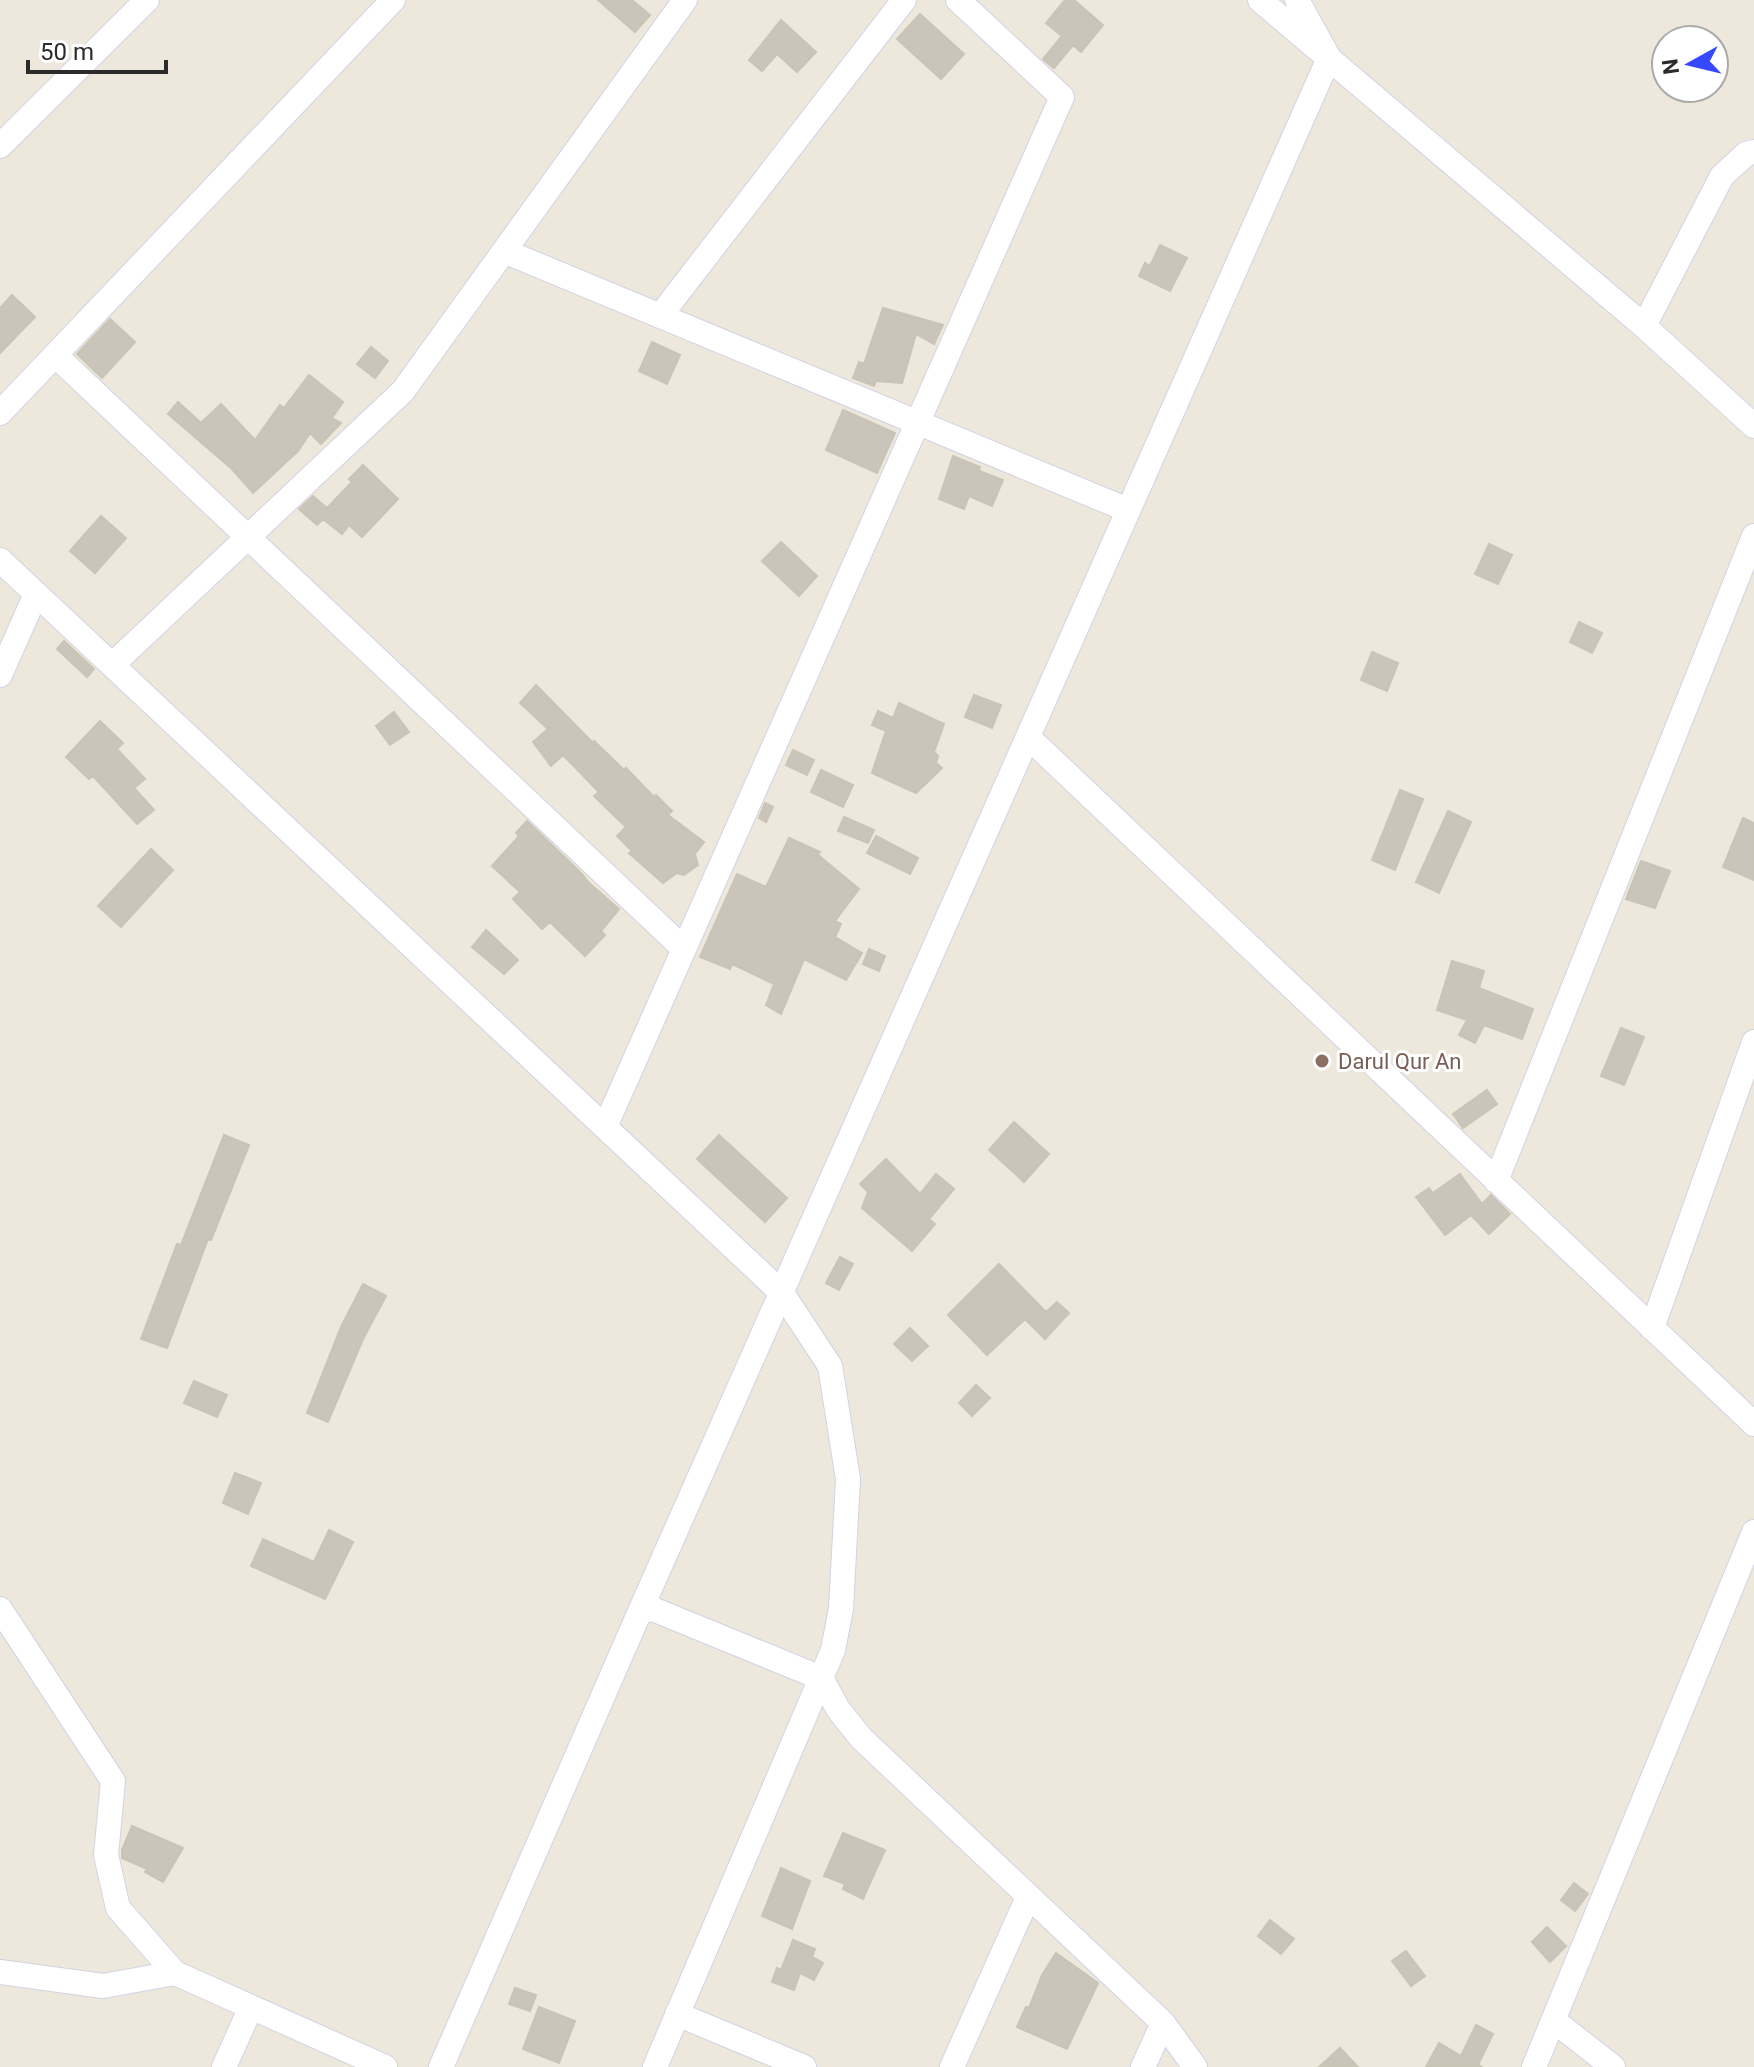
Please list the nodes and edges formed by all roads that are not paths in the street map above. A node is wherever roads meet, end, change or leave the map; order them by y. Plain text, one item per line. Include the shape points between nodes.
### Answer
1 (147, 0) edge
2 (393, 0) edge
3 (685, 0) edge
4 (904, 0) edge
5 (958, 0) edge
6 (1260, 0) edge
7 (1297, 0) edge
8 (1329, 58) junction
9 (0, 146) edge
10 (1754, 152) edge
11 (504, 251) junction
12 (660, 316) junction
13 (1644, 326) junction
14 (55, 355) junction
15 (0, 413) edge
16 (917, 422) junction
17 (1754, 426) edge
18 (1128, 510) junction
19 (1754, 536) edge
20 (247, 537) junction
21 (0, 560) edge
22 (36, 594) junction
23 (112, 665) junction
24 (0, 675) edge
25 (1028, 737) junction
26 (684, 949) junction
27 (1754, 1042) edge
28 (605, 1127) junction
29 (1496, 1181) junction
30 (782, 1293) junction
31 (1652, 1328) junction
32 (1754, 1424) edge
33 (1754, 1532) edge
34 (0, 1609) edge
35 (641, 1609) junction
36 (821, 1678) junction
37 (1028, 1897) junction
38 (0, 1972) edge
39 (175, 1973) junction
40 (251, 2007) junction
41 (677, 2014) junction
42 (1553, 2020) junction
43 (1163, 2023) junction
44 (224, 2067) edge
45 (385, 2067) edge
46 (441, 2067) edge
47 (655, 2067) edge
48 (804, 2067) edge
49 (952, 2067) edge
50 (1143, 2067) edge
51 (1195, 2067) edge
52 (1534, 2067) edge
53 (1613, 2067) edge

1 - 9 street
2 - 14 street
3 - 11 street
4 - 12 street
5 - 16 street via 1062,97
6 - 8 street
7 - 8 street
8 - 13 street
8 - 18 street
10 - 13 street via 1722,176
11 - 12 street
11 - 20 street via 403,391
12 - 16 street
13 - 17 street
14 - 15 street
14 - 20 street
16 - 18 street
16 - 26 street
18 - 25 street
19 - 29 street
20 - 23 street
20 - 26 street
21 - 22 street
22 - 23 street
22 - 24 street
23 - 28 street
25 - 29 street
25 - 30 street
26 - 28 street
27 - 31 street
28 - 30 street
29 - 31 street
30 - 35 street
30 - 36 street via 830,1366 848,1479 841,1609
31 - 32 street
33 - 42 street
34 - 39 street via 113,1781 106,1855 118,1908
35 - 36 street via 655,1610
35 - 46 street
36 - 37 street via 861,1738
36 - 41 street
37 - 43 street
37 - 49 street
38 - 39 street via 103,1986
39 - 40 street
40 - 44 street
40 - 45 street
41 - 47 street
41 - 48 street
42 - 52 street
42 - 53 street
43 - 50 street
43 - 51 street

